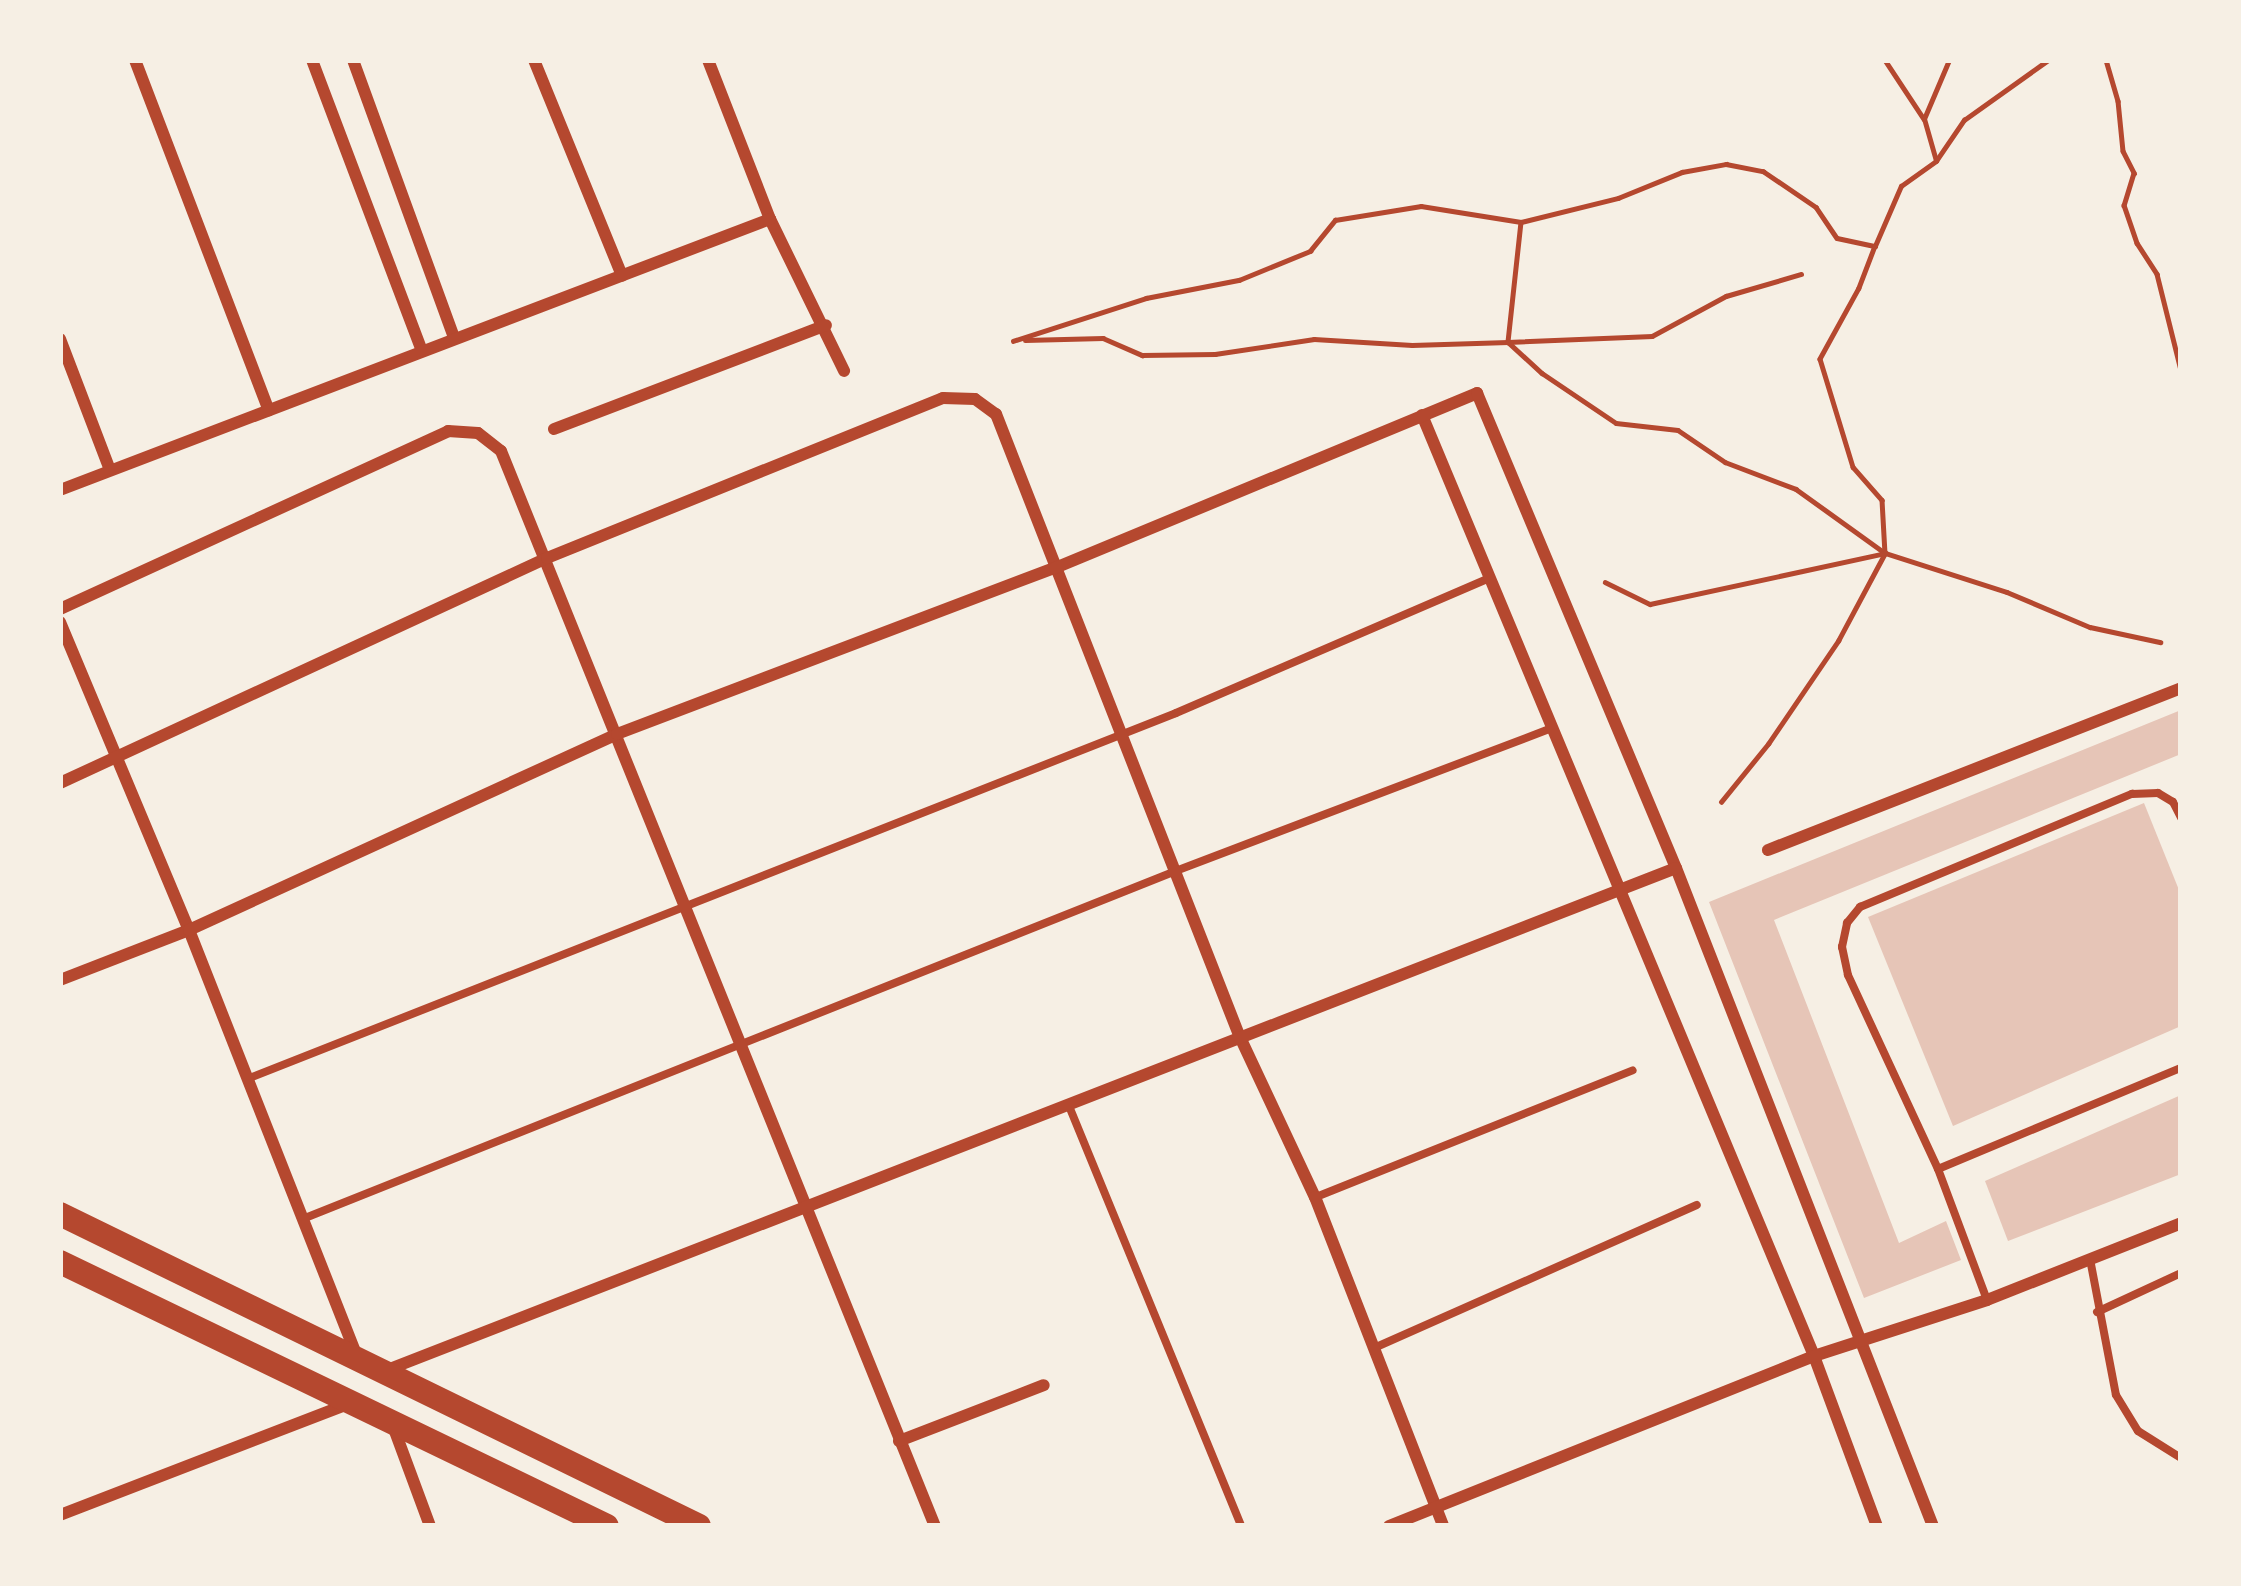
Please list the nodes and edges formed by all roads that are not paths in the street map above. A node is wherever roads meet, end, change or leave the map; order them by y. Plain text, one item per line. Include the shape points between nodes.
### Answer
1 (135, 60) edge
2 (312, 60) edge
3 (353, 60) edge
4 (534, 60) edge
5 (708, 60) edge
6 (770, 219) junction
7 (622, 276) junction
8 (826, 325) junction
9 (454, 338) junction
10 (60, 339) edge
11 (422, 350) junction
12 (844, 370) dead end
13 (269, 410) junction
14 (1422, 415) junction
15 (554, 429) dead end
16 (110, 470) junction
17 (60, 490) edge
18 (547, 558) junction
19 (1055, 568) junction
20 (1490, 578) junction
21 (60, 609) edge
22 (60, 622) edge
23 (2181, 688) edge
24 (1553, 728) junction
25 (617, 734) junction
26 (1119, 735) junction
27 (120, 759) junction
28 (60, 783) edge
29 (2181, 818) edge
30 (1768, 850) dead end
31 (1676, 868) junction
32 (1173, 872) junction
33 (1621, 890) junction
34 (685, 906) junction
35 (189, 930) junction
36 (60, 980) edge
37 (1239, 1036) junction
38 (742, 1042) junction
39 (2181, 1068) edge
40 (1633, 1070) dead end
41 (246, 1079) junction
42 (1068, 1104) junction
43 (1938, 1168) junction
44 (1315, 1197) junction
45 (1697, 1205) dead end
46 (808, 1209) junction
47 (60, 1214) edge
48 (304, 1218) junction
49 (2181, 1223) edge
50 (2090, 1257) junction
51 (60, 1262) edge
52 (2181, 1273) edge
53 (1987, 1300) junction
54 (2097, 1312) junction
55 (1861, 1344) junction
56 (1372, 1348) junction
57 (1814, 1356) junction
58 (369, 1367) junction
59 (1044, 1385) dead end
60 (352, 1402) junction
61 (390, 1420) junction
62 (899, 1441) junction
63 (2181, 1458) edge
64 (1436, 1507) junction
65 (60, 1515) edge
66 (430, 1526) edge
67 (608, 1526) edge
68 (698, 1526) edge
69 (935, 1526) edge
70 (1241, 1526) edge
71 (1389, 1526) edge
72 (1443, 1526) edge
73 (1876, 1526) edge
74 (1933, 1526) edge

1 - 13 street
2 - 11 street
3 - 9 street
4 - 7 street
5 - 6 street
6 - 7 street
6 - 8 street
7 - 9 street
8 - 12 street
8 - 15 street
9 - 11 street
10 - 16 street
11 - 13 street
13 - 16 street
14 - 19 street
14 - 20 street
14 - 31 street via 1477,393
16 - 17 street
18 - 19 street via 944,398 975,399 996,414
18 - 21 street via 501,451 478,433 448,431
18 - 25 street
18 - 27 street
19 - 25 street
19 - 26 street
20 - 24 street
20 - 26 lane
22 - 27 street
23 - 30 street
24 - 32 lane
24 - 33 street
25 - 34 street
25 - 35 street
26 - 32 street
26 - 34 lane
27 - 28 street
27 - 35 street
29 - 43 lane via 2158,793 2132,794 1860,907 1847,923 1841,947 1848,975
31 - 33 street
31 - 55 street
32 - 37 street
32 - 38 lane
33 - 37 street
33 - 57 street
34 - 38 street
34 - 41 lane
35 - 36 street
35 - 41 street
37 - 42 street
37 - 44 street
38 - 46 street
38 - 48 lane
39 - 43 lane
40 - 44 lane
41 - 48 street
42 - 46 street
42 - 70 lane
43 - 53 lane
44 - 56 street
45 - 56 lane
46 - 58 street
46 - 62 street
47 - 58 main road
48 - 58 street
49 - 50 street
50 - 53 street
50 - 54 lane
51 - 60 main road
52 - 54 lane
53 - 55 street
54 - 63 lane via 2126,1414
55 - 57 street
55 - 74 street
56 - 64 street
57 - 64 street
57 - 73 street
58 - 68 main road
59 - 62 street
60 - 61 main road
60 - 65 street
61 - 66 street
61 - 67 main road
62 - 69 street
64 - 71 street
64 - 72 street

